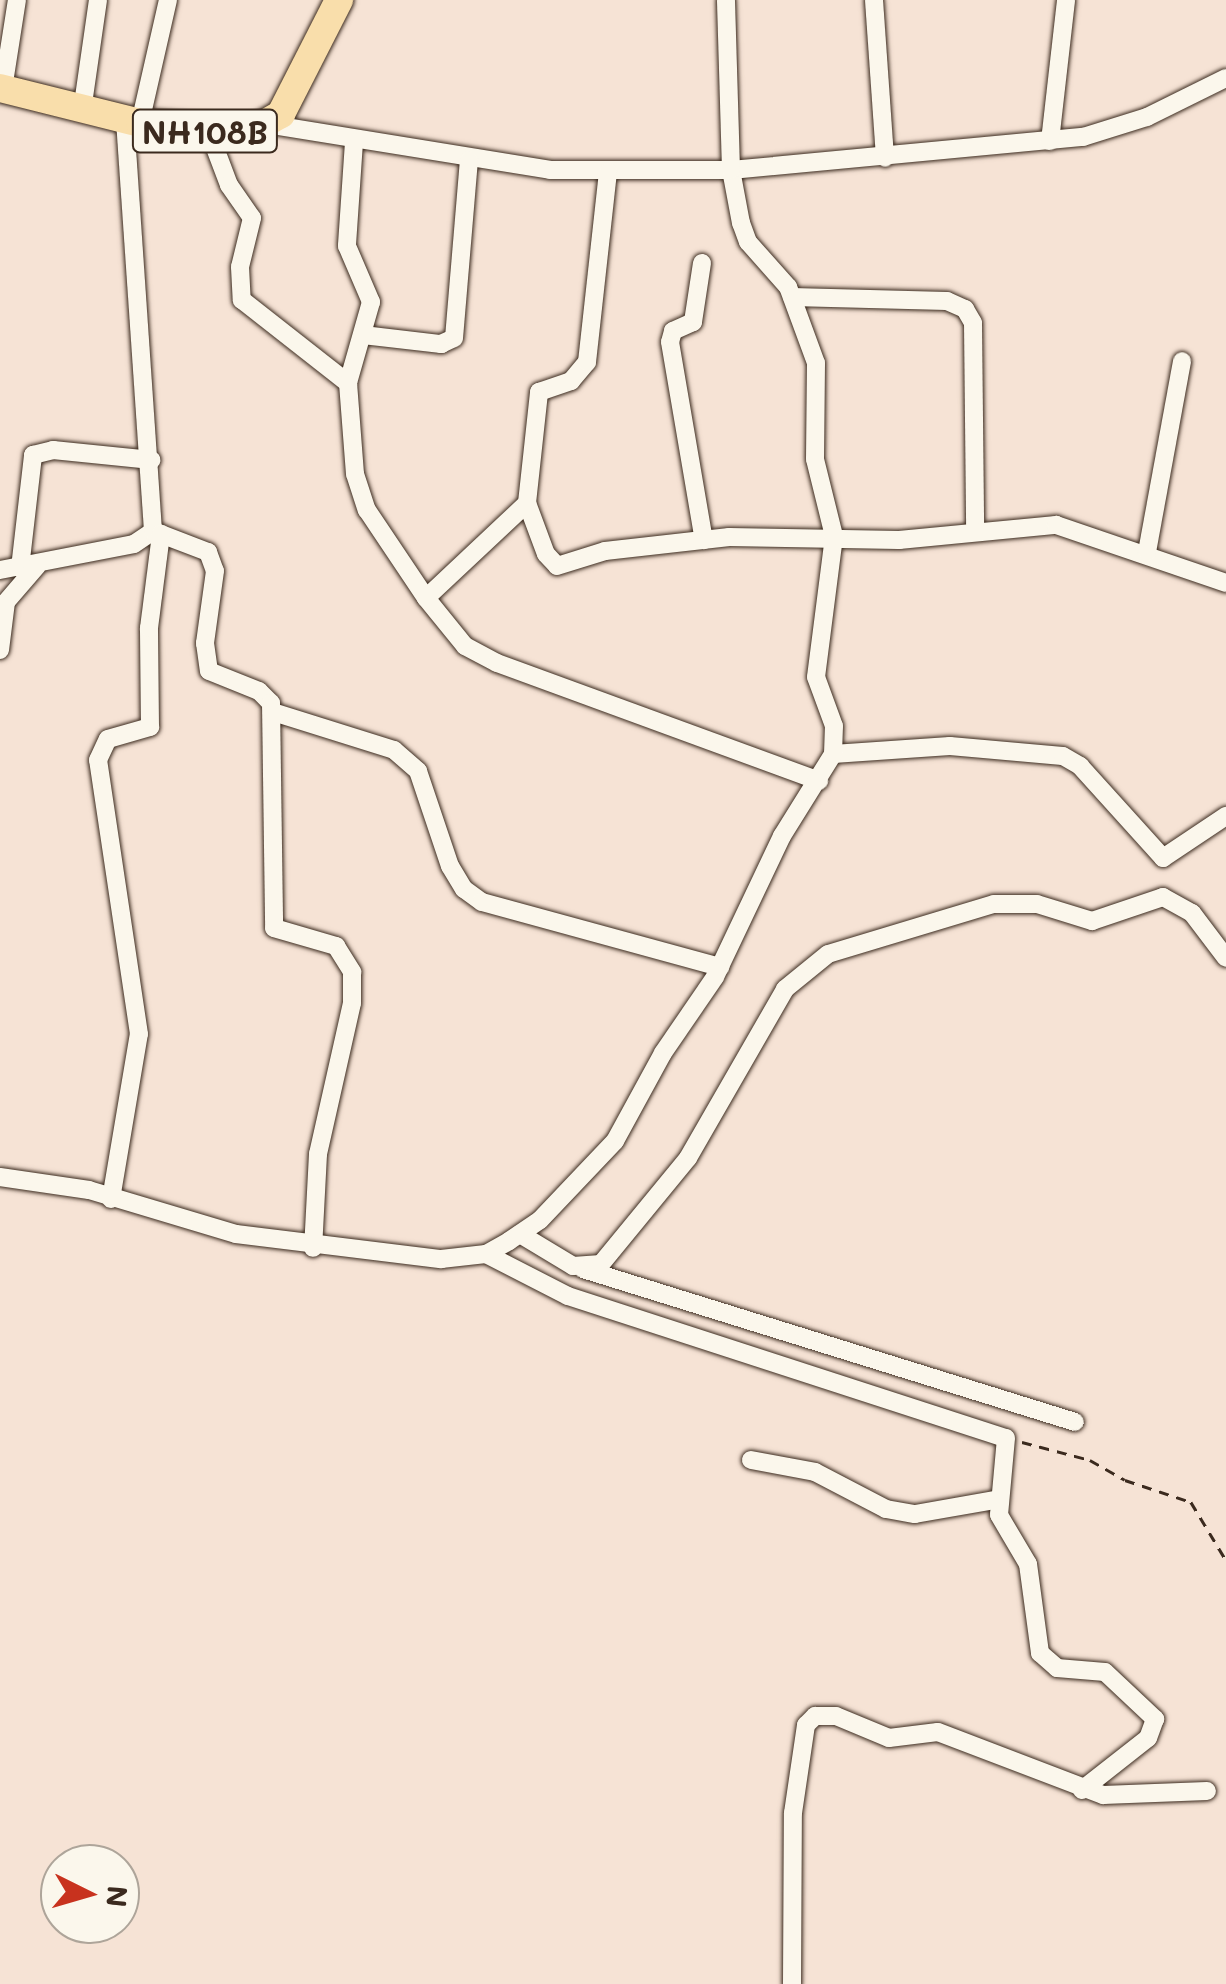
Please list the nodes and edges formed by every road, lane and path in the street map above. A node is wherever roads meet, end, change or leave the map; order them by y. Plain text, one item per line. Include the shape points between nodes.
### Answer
1 (18, 0) edge
2 (98, 0) edge
3 (168, 0) edge
4 (339, 0) edge
5 (726, 0) edge
6 (874, 0) edge
7 (1066, 0) edge
8 (1226, 78) edge
9 (2, 89) edge
10 (82, 111) junction
11 (133, 122) junction
12 (272, 125) junction
13 (210, 132) junction
14 (1050, 141) junction
15 (354, 142) junction
16 (885, 158) junction
17 (469, 160) junction
18 (731, 170) junction
19 (608, 172) junction
20 (702, 262) dead end
21 (792, 297) junction
22 (363, 335) junction
23 (1182, 362) dead end
24 (348, 383) junction
25 (151, 460) junction
26 (527, 503) junction
27 (975, 530) junction
28 (157, 533) junction
29 (834, 536) junction
30 (704, 540) junction
31 (1147, 552) junction
32 (29, 567) junction
33 (0, 570) edge
34 (1226, 583) edge
35 (426, 598) junction
36 (0, 650) edge
37 (273, 712) junction
38 (833, 754) junction
39 (819, 780) junction
40 (1226, 816) edge
41 (1226, 958) edge
42 (720, 967) junction
43 (0, 1176) edge
44 (112, 1199) junction
45 (520, 1234) junction
46 (313, 1248) junction
47 (486, 1254) junction
48 (572, 1266) junction
49 (1074, 1422) dead end
50 (1006, 1438) junction
51 (750, 1460) dead end
52 (1000, 1499) junction
53 (1226, 1560) edge
54 (1082, 1790) junction
55 (1207, 1792) dead end
56 (792, 1984) edge

1 - 9 street
2 - 10 street
3 - 11 street
4 - 12 highway, NH108B
5 - 18 street
6 - 16 street
7 - 14 street
8 - 14 street via 1147,117
9 - 10 highway, NH108B
10 - 11 highway, NH108B
11 - 13 highway, NH108B
11 - 25 street
12 - 13 highway, NH108B
12 - 15 street
13 - 24 street via 230,186 252,218 240,267 242,300
14 - 16 street
15 - 17 street
15 - 22 street via 347,246 370,290
16 - 18 street
17 - 19 street
17 - 22 street via 454,338 441,344
18 - 19 street
18 - 21 street via 748,242
19 - 26 street via 587,362 571,381 539,392
20 - 30 street via 693,322 673,331 670,342
21 - 27 street via 947,301 965,309 973,323
21 - 29 street via 816,363 815,459
22 - 24 street
23 - 31 street
24 - 35 street via 358,490
25 - 28 street
25 - 32 street via 53,450 33,455
26 - 30 street via 557,566 605,552
26 - 35 street
27 - 29 street via 899,540
27 - 31 street via 1056,525
28 - 32 street
28 - 37 street via 200,547 214,562 208,671 259,691
28 - 44 street via 150,727 108,739 98,760 139,1034
29 - 30 street
29 - 38 street via 816,677 834,726
31 - 34 street
32 - 33 street
32 - 36 street via 6,602
35 - 39 street via 455,637 486,658
37 - 42 street via 394,750 418,770 450,866 464,890 482,902
37 - 46 street via 274,928 336,946 352,972 352,1004 318,1154
38 - 39 street
38 - 40 street via 950,746 1063,756 1080,766 1162,858
39 - 42 street via 782,836
41 - 48 street via 1192,914 1163,897 1092,921 1037,904 994,904 828,954 784,989 688,1158 641,1221 601,1264
42 - 45 street via 616,1141
43 - 44 street
44 - 46 street via 165,1218
45 - 47 street
45 - 48 street
46 - 47 street via 406,1259
47 - 50 street via 568,1296
48 - 49 street
50 - 52 street
50 - 53 path via 1090,1460 1125,1480 1191,1502
51 - 52 street via 815,1472 886,1509 914,1514
52 - 54 street via 1004,1527 1028,1564 1034,1635 1046,1662 1105,1672 1155,1719 1148,1738
54 - 55 street via 1119,1797
54 - 56 street via 938,1732 889,1738 836,1716 815,1716 806,1725 793,1813

